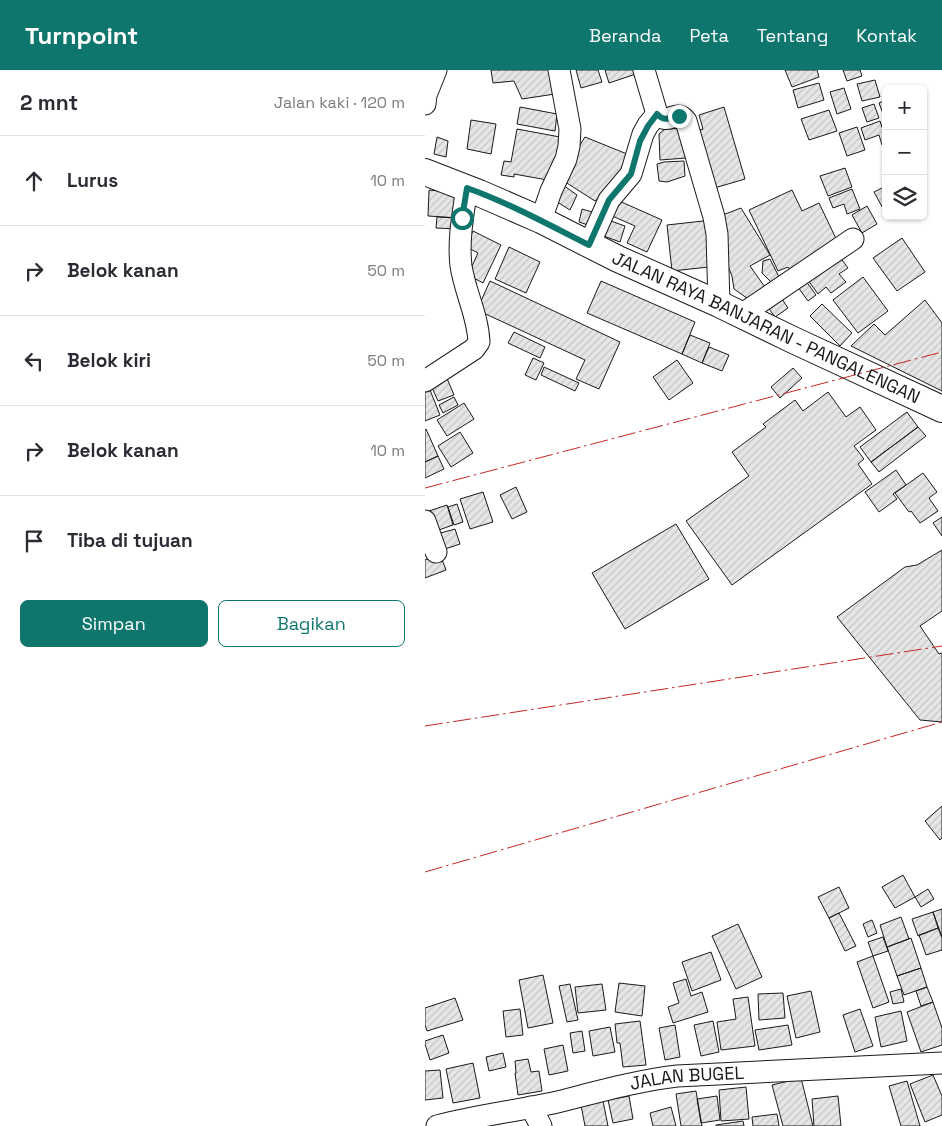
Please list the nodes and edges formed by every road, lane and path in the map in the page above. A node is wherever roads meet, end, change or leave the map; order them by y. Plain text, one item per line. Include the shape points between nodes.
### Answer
1 (436, 70) edge
2 (559, 70) edge
3 (644, 70) edge
4 (425, 104) edge
5 (657, 114) junction
6 (425, 172) edge
7 (467, 188) junction
8 (541, 220) junction
9 (853, 239) dead end
10 (589, 245) junction
11 (730, 310) junction
12 (425, 381) edge
13 (942, 410) edge
14 (425, 520) edge
15 (435, 552) dead end
16 (942, 1062) edge
17 (536, 1117) edge
18 (437, 1126) edge

1 - 4 street
2 - 8 street via 569,146
3 - 5 street
5 - 10 street via 640,141 631,174 609,200
5 - 11 street via 665,120 679,116 686,121 714,216
6 - 7 main road, JALAN RAYA BANJARAN - PANGALENGAN
7 - 8 main road, JALAN RAYA BANJARAN - PANGALENGAN
7 - 12 street via 462,218 461,266 479,330 479,342
8 - 10 main road, JALAN RAYA BANJARAN - PANGALENGAN
9 - 11 street
10 - 11 main road, JALAN RAYA BANJARAN - PANGALENGAN
11 - 13 main road, JALAN RAYA BANJARAN - PANGALENGAN
14 - 15 street
16 - 17 street, JALAN BUGEL via 677,1076 657,1079
17 - 18 street, JALAN BUGEL via 457,1121

